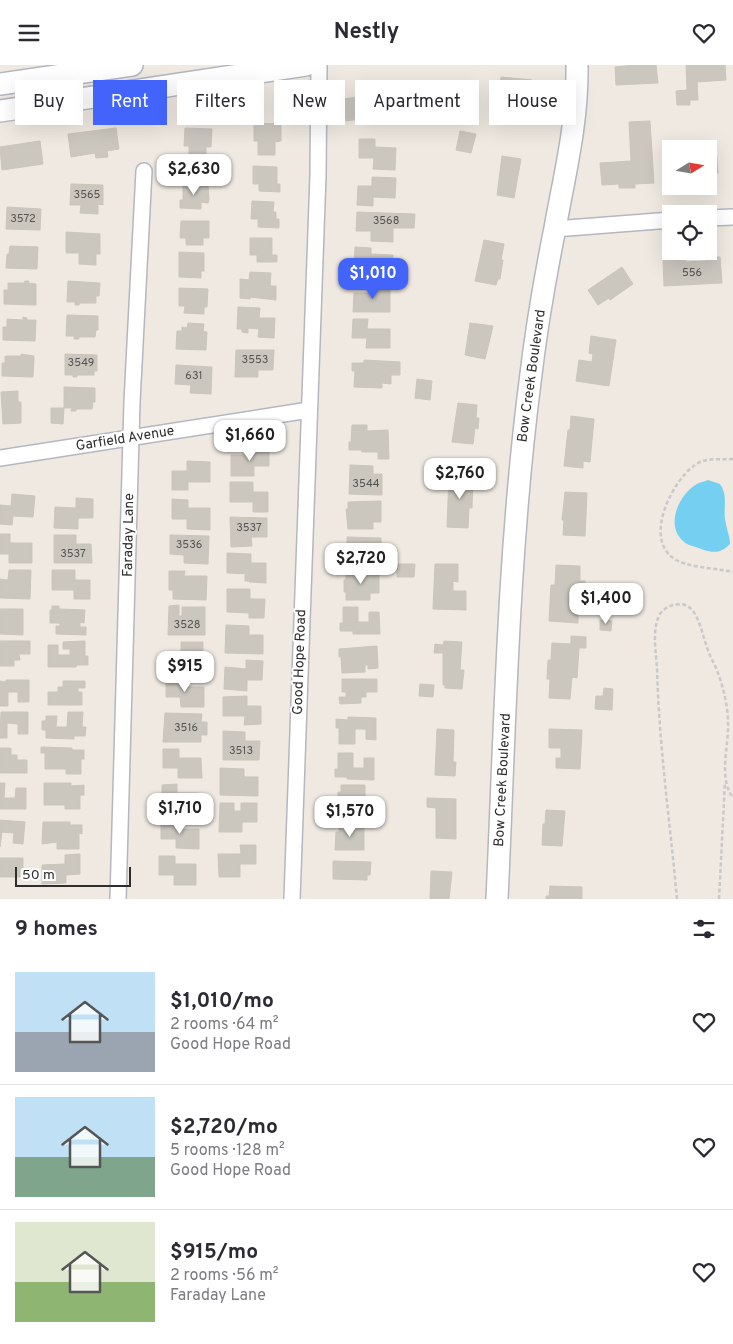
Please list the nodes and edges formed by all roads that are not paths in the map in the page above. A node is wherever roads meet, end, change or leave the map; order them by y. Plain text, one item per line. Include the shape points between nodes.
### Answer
1 (132, 65) edge
2 (306, 65) edge
3 (319, 65) edge
4 (577, 65) edge
5 (0, 84) edge
6 (0, 111) edge
7 (144, 171) dead end
8 (733, 217) edge
9 (717, 218) edge
10 (662, 221) edge
11 (555, 229) junction
12 (309, 410) junction
13 (132, 438) junction
14 (0, 458) edge
15 (118, 899) edge
16 (292, 899) edge
17 (497, 899) edge

1 - 5 street
2 - 6 street
3 - 12 street, Good Hope Road
4 - 11 street, Bow Creek Boulevard via 571,148
7 - 13 street, Faraday Lane
8 - 9 street
10 - 11 street
11 - 17 street, Bow Creek Boulevard via 530,380 516,521
12 - 13 street, Garfield Avenue
12 - 16 street, Good Hope Road
13 - 14 street, Garfield Avenue
13 - 15 street, Faraday Lane

